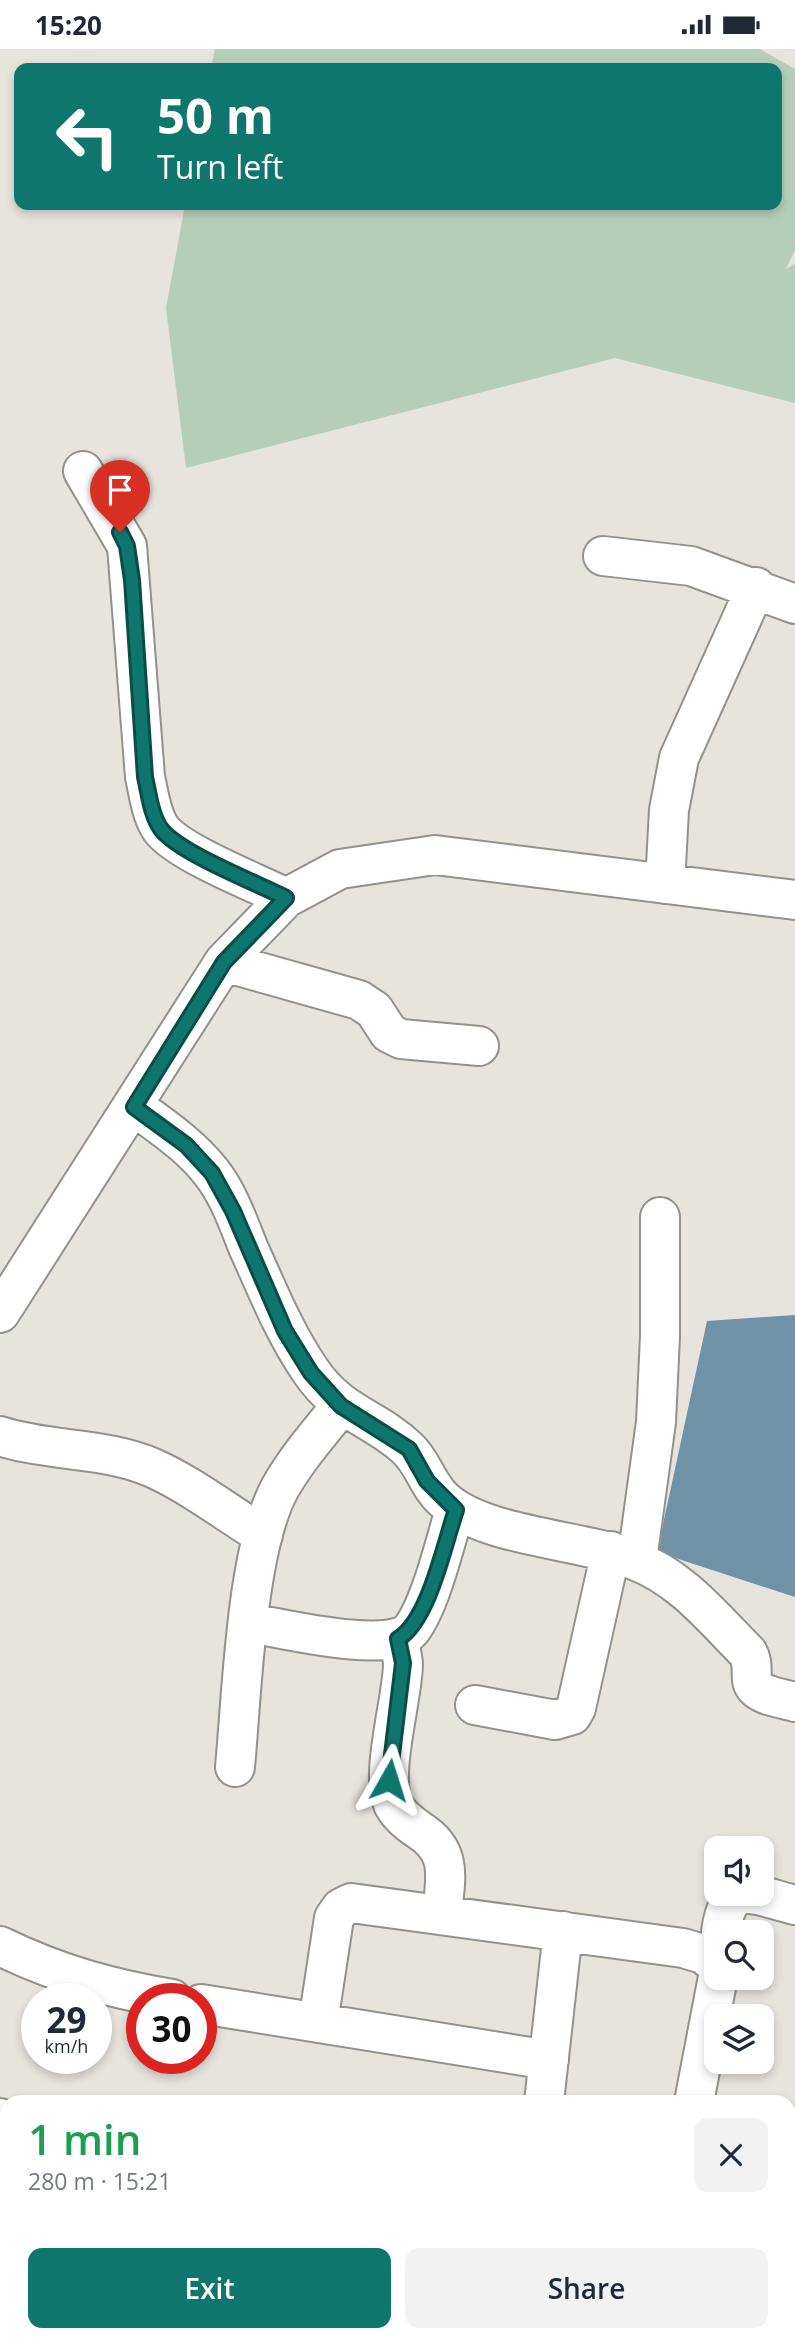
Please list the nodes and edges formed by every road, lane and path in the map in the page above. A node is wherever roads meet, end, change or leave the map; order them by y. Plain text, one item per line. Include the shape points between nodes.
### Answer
1 (83, 471) dead end
2 (603, 556) dead end
3 (756, 587) junction
4 (795, 604) edge
5 (665, 884) junction
6 (286, 898) junction
7 (795, 900) edge
8 (224, 962) junction
9 (480, 1046) dead end
10 (134, 1107) junction
11 (660, 1217) dead end
12 (0, 1313) edge
13 (341, 1406) junction
14 (0, 1436) edge
15 (456, 1510) junction
16 (263, 1535) junction
17 (624, 1556) junction
18 (250, 1623) junction
19 (398, 1639) junction
20 (795, 1702) edge
21 (475, 1705) dead end
22 (235, 1767) dead end
23 (795, 1905) edge
24 (442, 1915) junction
25 (723, 1920) edge
26 (563, 1931) junction
27 (0, 1946) edge
28 (704, 1955) edge
29 (716, 1990) edge
30 (126, 1991) edge
31 (217, 2007) edge
32 (318, 2024) junction
33 (549, 2060) junction
34 (545, 2095) edge
35 (695, 2095) edge

1 - 6 street via 127,546 145,777 152,808 162,829 181,845
2 - 3 street via 691,566
3 - 4 street
3 - 5 street via 679,758 669,810
5 - 6 street via 435,855 340,870
5 - 7 street
6 - 8 street
8 - 9 street via 359,1000 374,1010 389,1034 401,1039
8 - 10 street
10 - 12 street
10 - 13 street via 186,1145 212,1173 285,1331 311,1373
11 - 17 street via 656,1422
13 - 15 street via 409,1449 427,1481
13 - 16 street via 280,1489
14 - 16 street via 31,1446 119,1457 153,1467
15 - 17 street via 481,1522
15 - 19 street via 421,1612 410,1632
16 - 18 street
17 - 20 street via 675,1580 748,1653 759,1691
17 - 21 street via 572,1715 555,1720
18 - 19 street via 343,1638
18 - 22 street
19 - 24 street via 403,1663 389,1780 393,1804 409,1823 435,1840 443,1853
23 - 25 street via 743,1894 731,1898
24 - 26 street
24 - 32 street via 351,1903 341,1908 334,1919
26 - 28 street
26 - 33 street
27 - 30 street via 46,1968
29 - 35 street
31 - 32 street
32 - 33 street
33 - 34 street

